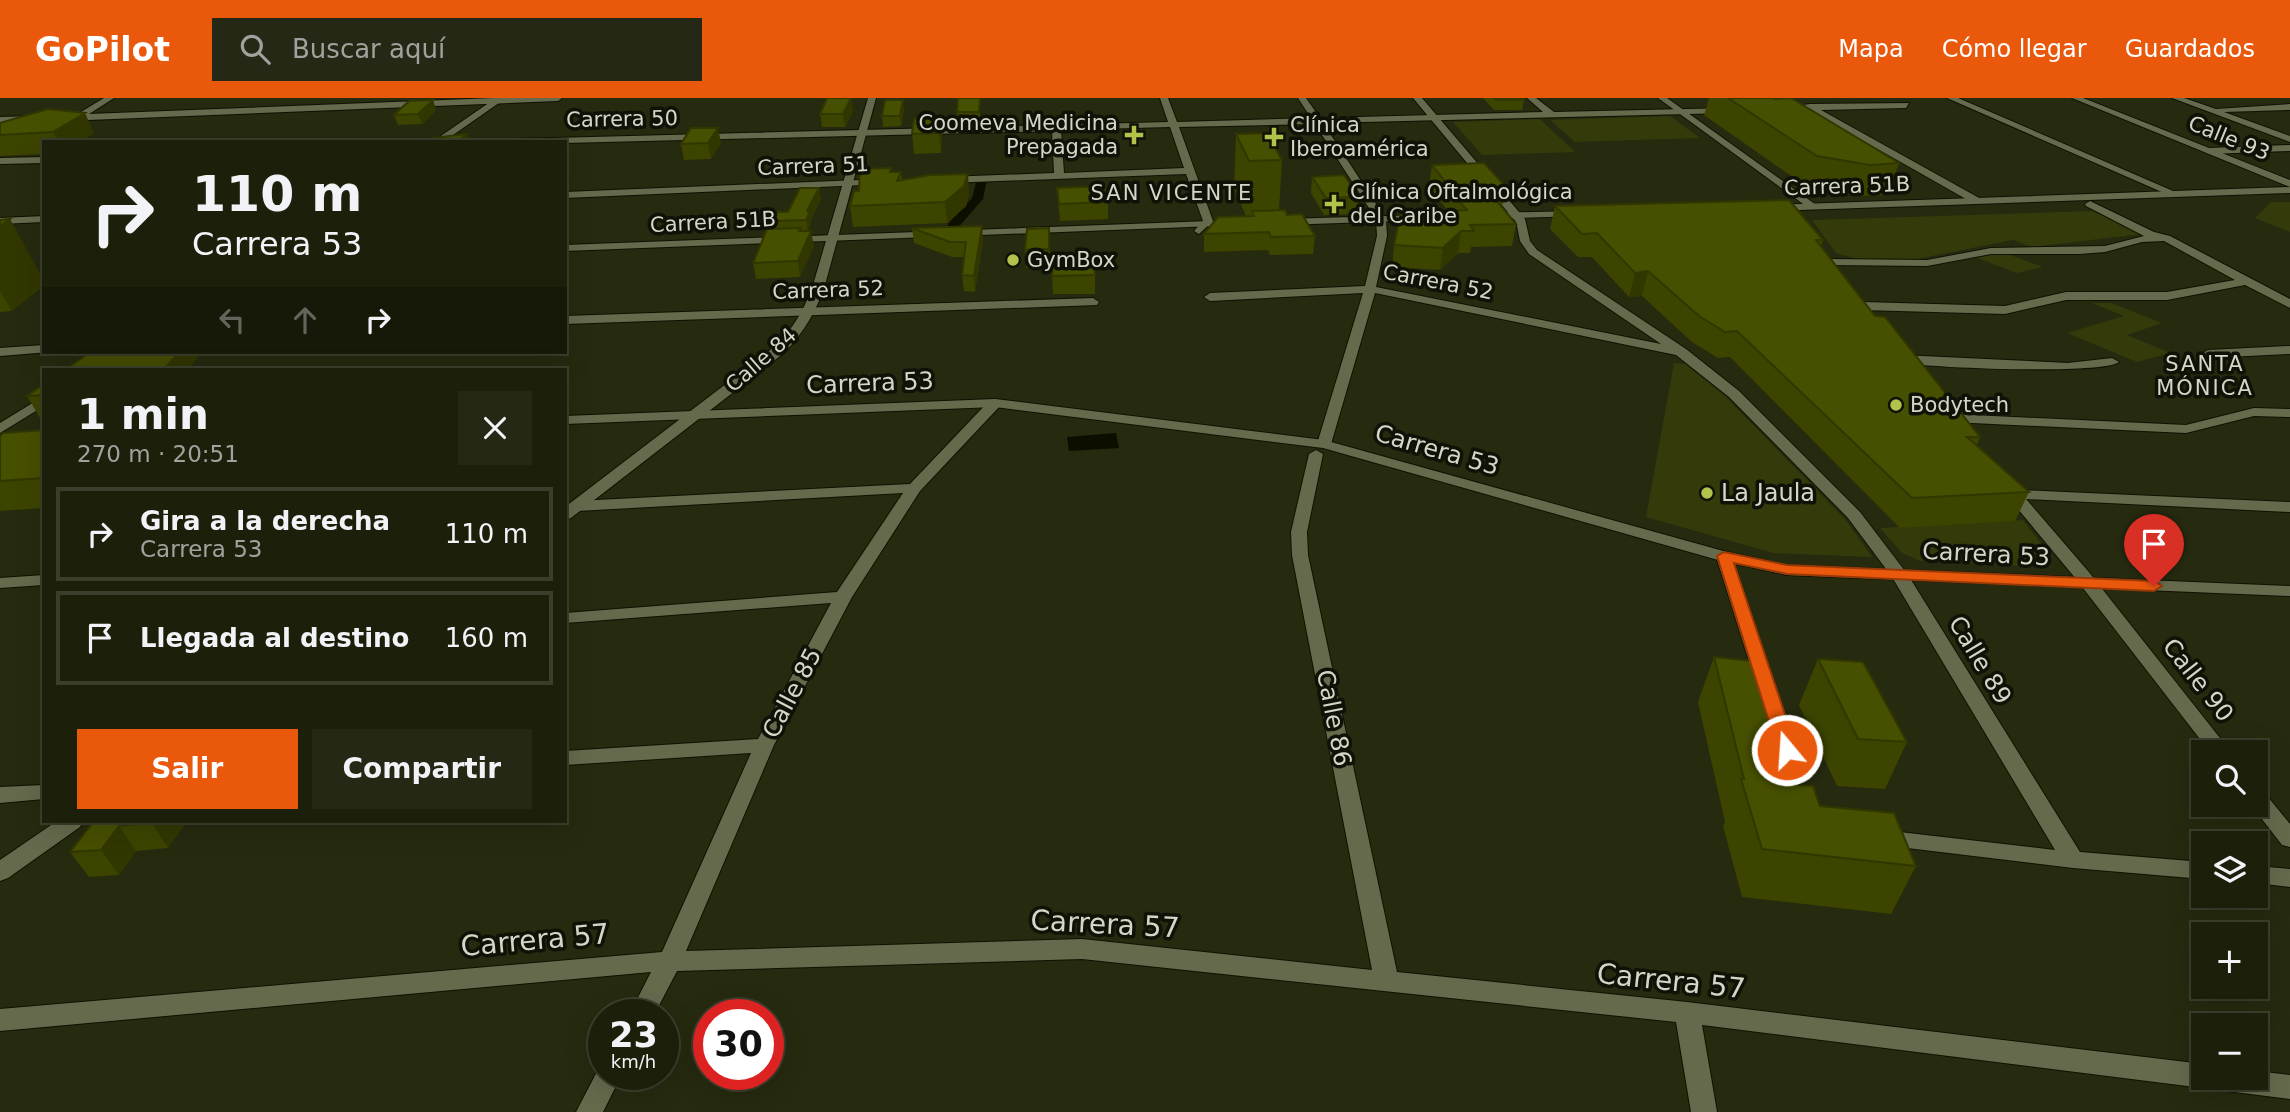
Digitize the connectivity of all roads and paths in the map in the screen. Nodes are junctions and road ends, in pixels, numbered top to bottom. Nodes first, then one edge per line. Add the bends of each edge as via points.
1 (110, 98) edge
2 (558, 98) edge
3 (872, 98) edge
4 (1164, 98) edge
5 (1302, 98) edge
6 (1416, 98) edge
7 (1531, 98) edge
8 (1662, 98) edge
9 (1793, 98) edge
10 (1951, 98) edge
11 (2076, 98) edge
12 (2176, 98) edge
13 (500, 100) edge
14 (1906, 105) dead end
15 (2290, 107) edge
16 (1810, 108) junction
17 (1745, 109) edge
18 (1771, 109) edge
19 (1680, 111) junction
20 (2211, 111) junction
21 (1551, 114) junction
22 (78, 117) junction
23 (1433, 118) junction
24 (0, 120) edge
25 (1317, 120) junction
26 (52, 125) edge
27 (1173, 125) junction
28 (1056, 128) junction
29 (863, 133) junction
30 (2290, 139) edge
31 (439, 140) edge
32 (567, 141) edge
33 (2290, 148) edge
34 (2209, 151) junction
35 (42, 160) edge
36 (0, 161) edge
37 (1189, 171) junction
38 (1059, 176) junction
39 (931, 180) edge
40 (894, 182) edge
41 (847, 184) junction
42 (2290, 184) edge
43 (2290, 190) edge
44 (2175, 194) junction
45 (567, 195) edge
46 (2290, 197) edge
47 (1978, 201) junction
48 (2090, 204) junction
49 (2109, 204) junction
50 (1814, 207) junction
51 (1590, 216) edge
52 (1794, 216) junction
53 (1380, 218) junction
54 (1518, 218) junction
55 (42, 219) edge
56 (1477, 219) edge
57 (0, 221) edge
58 (1437, 221) edge
59 (1250, 226) edge
60 (1268, 226) edge
61 (1202, 227) junction
62 (2166, 238) junction
63 (832, 239) junction
64 (567, 248) edge
65 (1819, 249) edge
66 (2246, 281) junction
67 (1370, 289) junction
68 (1210, 297) dead end
69 (1093, 302) dead end
70 (2290, 304) edge
71 (810, 311) junction
72 (567, 320) edge
73 (1872, 320) edge
74 (1647, 329) junction
75 (1613, 339) junction
76 (42, 349) edge
77 (2290, 350) edge
78 (0, 352) edge
79 (1681, 352) junction
80 (2208, 354) dead end
81 (2112, 362) dead end
82 (1913, 372) edge
83 (42, 401) edge
84 (995, 402) junction
85 (2290, 413) edge
86 (696, 414) junction
87 (567, 420) edge
88 (0, 429) edge
89 (1966, 434) edge
90 (1320, 449) junction
91 (1996, 473) edge
92 (914, 488) junction
93 (2013, 494) junction
94 (2290, 507) edge
95 (571, 510) edge
96 (1724, 556) junction
97 (1900, 575) junction
98 (42, 580) edge
99 (0, 583) edge
100 (2088, 584) junction
101 (2290, 591) edge
102 (843, 597) junction
103 (567, 618) edge
104 (1770, 697) edge
105 (2212, 740) edge
106 (764, 745) junction
107 (567, 758) edge
108 (42, 792) edge
109 (0, 795) edge
110 (2268, 811) edge
111 (69, 823) edge
112 (1855, 835) edge
113 (2290, 839) edge
114 (2073, 860) junction
115 (2191, 870) edge
116 (0, 872) edge
117 (2268, 876) edge
118 (2290, 878) edge
119 (670, 961) junction
120 (1387, 982) junction
121 (650, 999) edge
122 (1687, 1013) junction
123 (0, 1020) edge
124 (2191, 1075) edge
125 (2268, 1084) edge
126 (2290, 1087) edge
127 (601, 1090) edge
128 (589, 1112) edge
129 (1704, 1112) edge

1 - 22 street
2 - 13 street
3 - 29 street, Calle 84
4 - 27 street
5 - 25 street
6 - 23 street, Calle 89
7 - 21 street
8 - 19 street
9 - 16 street
10 - 44 street
11 - 34 street, Calle 93
12 - 20 street
13 - 22 street
13 - 31 street
14 - 16 street
15 - 20 street
16 - 18 street
16 - 47 street
17 - 19 street, Carrera 50
19 - 21 street, Carrera 50
19 - 50 street
20 - 30 street
21 - 23 street, Carrera 50
22 - 24 street
22 - 26 street
23 - 25 street, Carrera 50
23 - 54 street, Calle 89
25 - 27 street, Carrera 50
25 - 53 street
27 - 28 street, Carrera 50
27 - 37 street
28 - 29 street, Carrera 50
28 - 38 street
29 - 32 street, Carrera 50
29 - 41 street, Calle 84
33 - 34 street
34 - 42 street, Calle 93
35 - 36 street
37 - 38 street
37 - 61 street via 1208,221
38 - 39 street
40 - 41 street, Carrera 51
41 - 45 street, Carrera 51
41 - 63 street, Calle 84
43 - 44 street, Carrera 51B
44 - 47 street, Carrera 51B
46 - 49 street, Carrera 51B
47 - 50 street, Carrera 51B
48 - 49 street, Carrera 51B
48 - 52 street, Carrera 51B
48 - 62 street
49 - 62 street
50 - 52 street
50 - 52 street, Carrera 51B via 1767,210
51 - 54 street
53 - 58 street
53 - 60 street
53 - 67 street, Calle 86 via 1382,236
54 - 56 street
54 - 74 street, Calle 89 via 1533,252
55 - 57 street
59 - 61 street, Carrera 51B
61 - 63 street, Carrera 51B
62 - 65 street via 2105,249 1991,251 1927,263 1832,267
62 - 66 street
63 - 64 street, Carrera 51B
63 - 71 street, Calle 84
66 - 70 street
66 - 73 street via 2167,296 2058,297 1986,312 1858,301
67 - 68 street, Carrera 52
67 - 75 street, Carrera 52
67 - 90 street, Calle 86
69 - 71 street, Carrera 52
71 - 72 street, Carrera 52
71 - 86 street, Calle 84 via 779,350
74 - 75 street, Carrera 52 via 1631,338
74 - 79 street, Calle 89
75 - 79 street, Carrera 52
76 - 78 street
77 - 80 street
79 - 97 street, Calle 89 via 1734,394 1854,515
81 - 82 street via 2068,367 1898,354
83 - 88 street
84 - 86 street, Carrera 53
84 - 90 street, Carrera 53
84 - 92 street, Calle 85
85 - 89 street via 2254,412 2186,429 1947,412
86 - 87 street, Carrera 53
86 - 95 street, Calle 84
90 - 96 street, Carrera 53
90 - 120 street, Calle 86 via 1299,532 1300,555
91 - 93 street, Calle 90
92 - 95 street
92 - 102 street, Calle 85
93 - 94 street
93 - 100 street, Calle 90
96 - 97 street, Carrera 53 via 1787,570
96 - 104 street
97 - 100 street, Carrera 53
97 - 114 street, Calle 89
98 - 99 street
100 - 101 street, Carrera 53
100 - 105 street, Calle 90
102 - 103 street
102 - 106 street, Calle 85
106 - 107 street
106 - 119 street, Calle 85
108 - 109 street
110 - 113 street
111 - 116 street
112 - 114 street
114 - 115 street
117 - 118 street
119 - 120 street, Carrera 57 via 1083,949
119 - 121 street, Calle 85
119 - 123 street, Carrera 57
120 - 122 street, Carrera 57
122 - 124 street, Carrera 57
122 - 129 street
125 - 126 street
127 - 128 street

